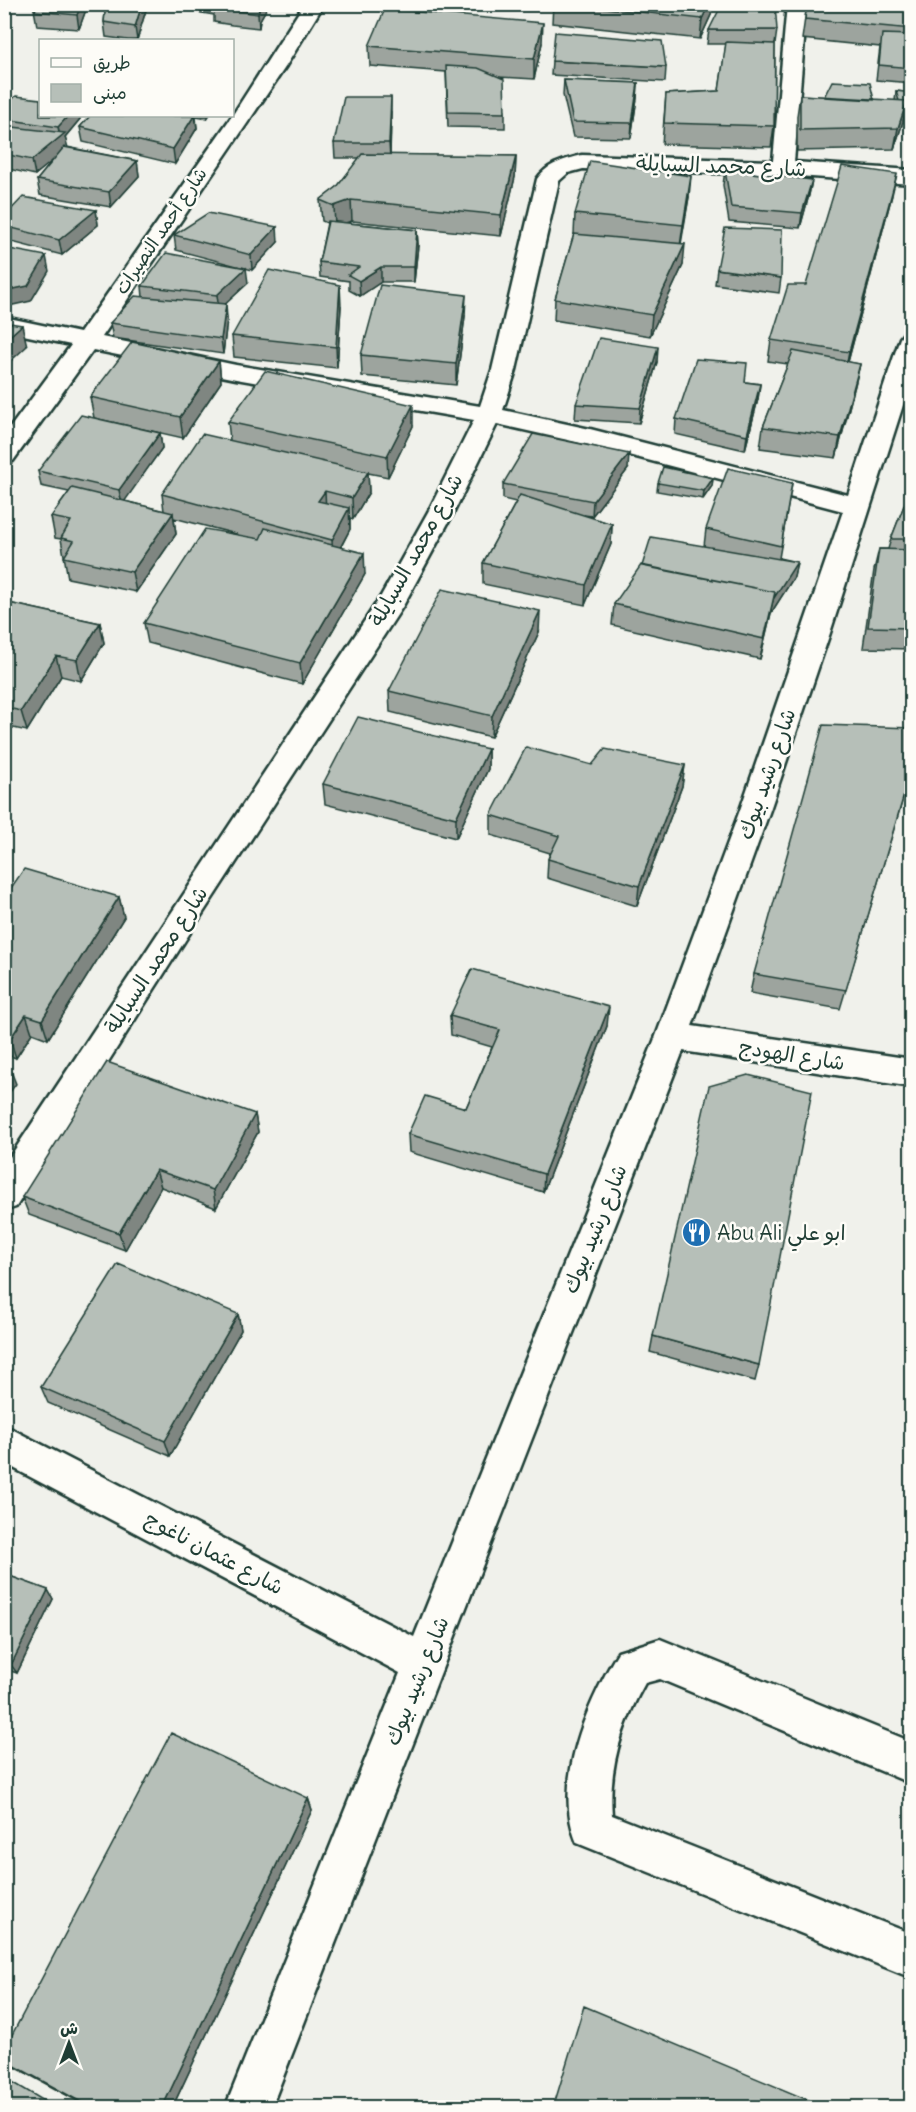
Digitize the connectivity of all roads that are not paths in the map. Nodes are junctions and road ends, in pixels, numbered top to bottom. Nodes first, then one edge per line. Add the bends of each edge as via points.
1 (314, 4) edge
2 (797, 4) edge
3 (783, 168) junction
4 (912, 177) edge
5 (4, 324) edge
6 (912, 338) edge
7 (86, 342) junction
8 (489, 415) junction
9 (4, 455) edge
10 (857, 506) junction
11 (672, 1036) junction
12 (912, 1073) edge
13 (4, 1196) edge
14 (4, 1443) edge
15 (423, 1663) junction
16 (912, 1763) edge
17 (912, 1956) edge
18 (248, 2108) edge

1 - 7 street, شارع أحمد النصيرات via 276,66
2 - 3 street
3 - 4 street, شارع محمد السبايلة
3 - 8 street, شارع محمد السبايلة via 616,162 582,162 560,168 548,179 543,194 520,306
5 - 7 street
6 - 10 street, شارع رشيد بيوك
7 - 8 street
7 - 9 street, شارع أحمد النصيرات
8 - 10 street
8 - 13 street, شارع محمد السبايلة via 393,599
10 - 11 street, شارع رشيد بيوك via 759,799
11 - 12 street, شارع الهودج
11 - 15 street, شارع رشيد بيوك
14 - 15 street, شارع عثمان ناغوج
15 - 18 street, شارع رشيد بيوك
16 - 17 street via 660,1659 632,1666 621,1684 592,1768 590,1805 592,1828

